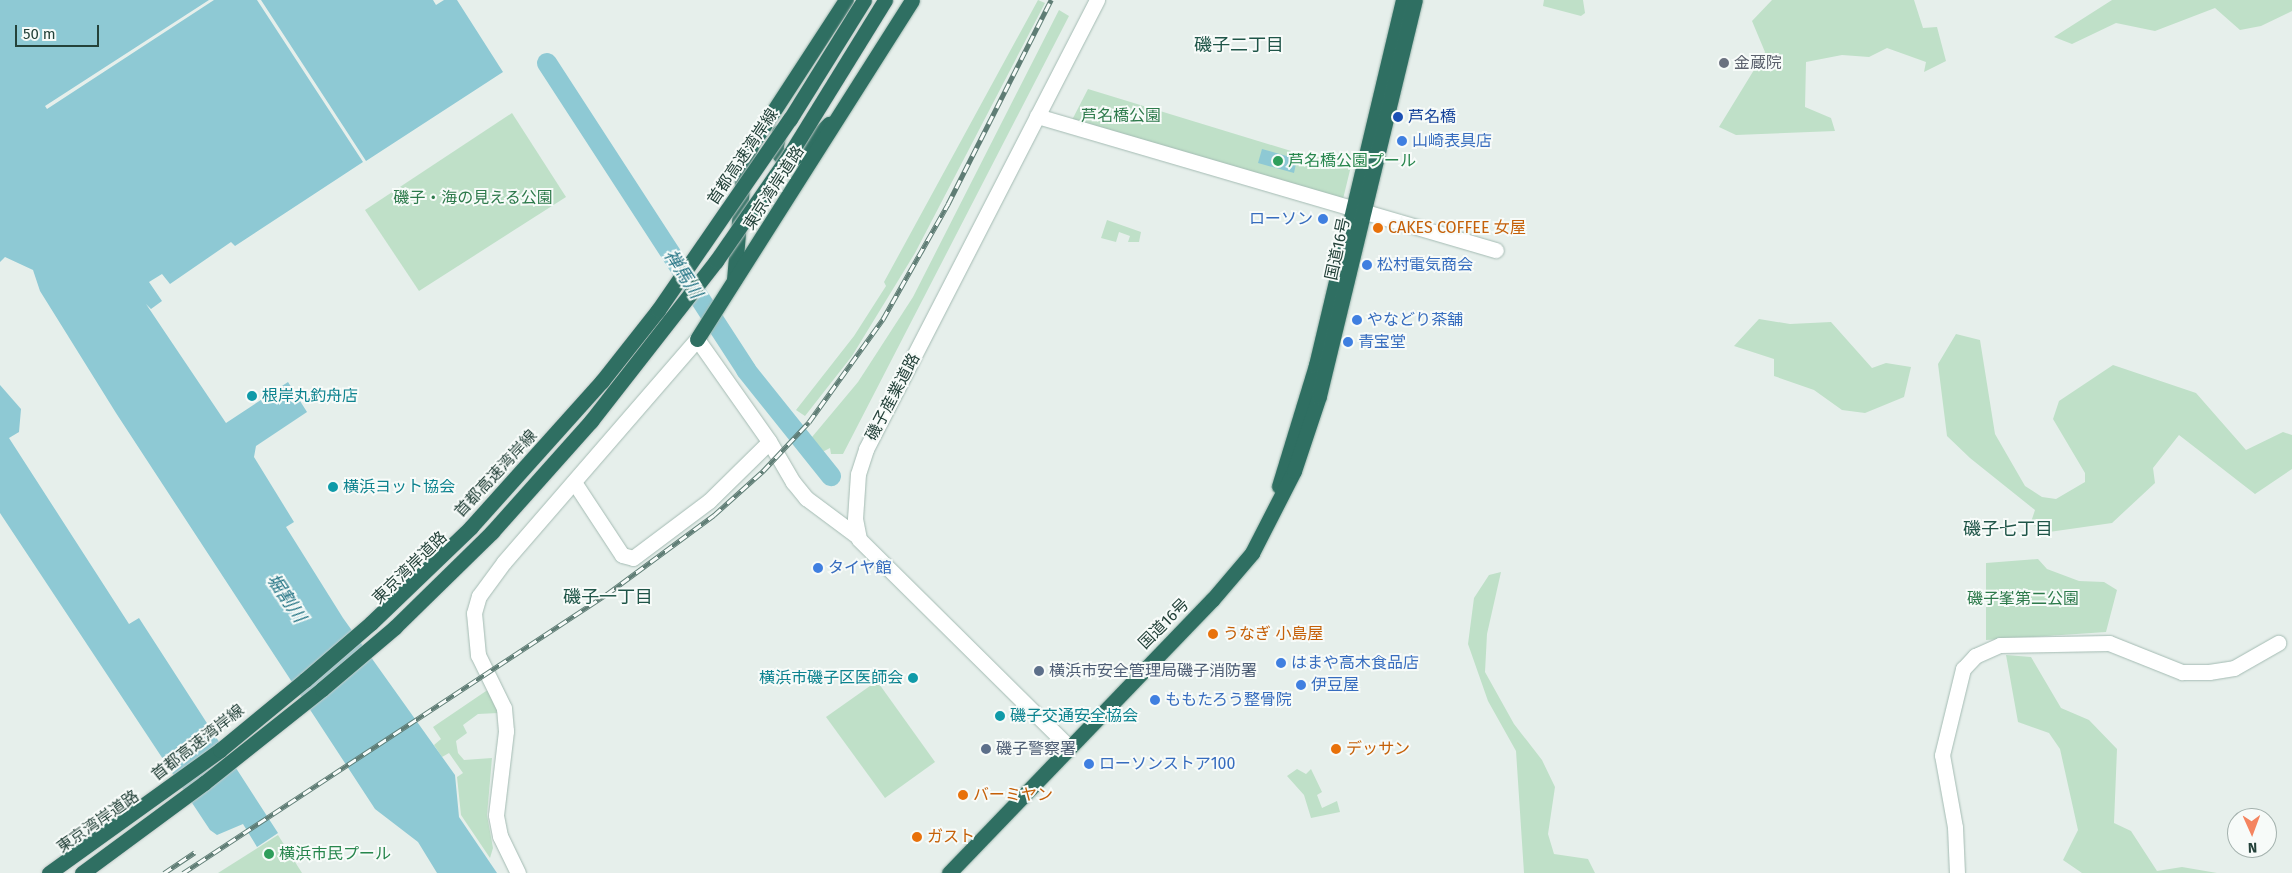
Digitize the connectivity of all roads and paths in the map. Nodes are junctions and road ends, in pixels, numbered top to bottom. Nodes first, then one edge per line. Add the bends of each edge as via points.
1 (846, 0) edge
2 (864, 0) edge
3 (868, 0) edge
4 (885, 0) edge
5 (889, 0) edge
6 (912, 0) edge
7 (1097, 0) edge
8 (1403, 0) edge
9 (1415, 0) edge
10 (791, 87) junction
11 (844, 112) junction
12 (1037, 116) junction
13 (1358, 210) junction
14 (1496, 250) dead end
15 (733, 284) junction
16 (697, 339) junction
17 (749, 415) junction
18 (765, 446) junction
19 (785, 470) junction
20 (574, 482) junction
21 (857, 536) junction
22 (2278, 643) dead end
23 (1069, 747) junction
24 (950, 871) edge
25 (49, 873) edge
26 (56, 873) edge
27 (82, 873) edge
28 (88, 873) edge
29 (518, 873) edge
30 (1957, 873) edge

1 - 10 highway, 東京湾岸道路
2 - 25 highway, 首都高速湾岸線, bridge via 790,119 658,310 596,388 477,520 371,623 298,686 220,750
3 - 26 highway, 東京湾岸道路, bridge via 792,123 683,284 608,381 543,457 471,533 316,677 184,782
4 - 27 highway, 東京湾岸道路, bridge via 790,154 716,261 591,422 492,532 396,627 322,689 204,783
5 - 28 highway, bridge via 812,127 738,236 665,337 552,474 490,540 395,631 220,775
6 - 11 highway, 東京湾岸道路
7 - 12 street, 磯子産業道路
8 - 13 highway, 国道16号
9 - 13 highway, 国道16号
10 - 11 highway, 東京湾岸道路 via 775,149 783,159 797,158
10 - 15 highway, 東京湾岸道路 via 752,144 744,164
11 - 15 highway, 東京湾岸道路
12 - 13 street
12 - 21 street, 磯子産業道路 via 866,449 858,474
13 - 14 street
13 - 23 highway, 国道16号 via 1316,365 1280,476 1277,500 1245,564
15 - 16 highway, 東京湾岸道路
16 - 17 street
16 - 20 street
17 - 18 street
17 - 19 street
18 - 19 street
18 - 20 street via 709,501 633,558 622,555
19 - 21 street via 806,498
20 - 29 street via 492,577 479,596 474,613 478,655 504,708 504,751 496,815 500,836
21 - 23 street
22 - 30 street via 2234,668 2209,672 2182,672 2110,643 2000,644 1975,656 1963,669 1942,755 1955,827
23 - 24 highway, 国道16号

